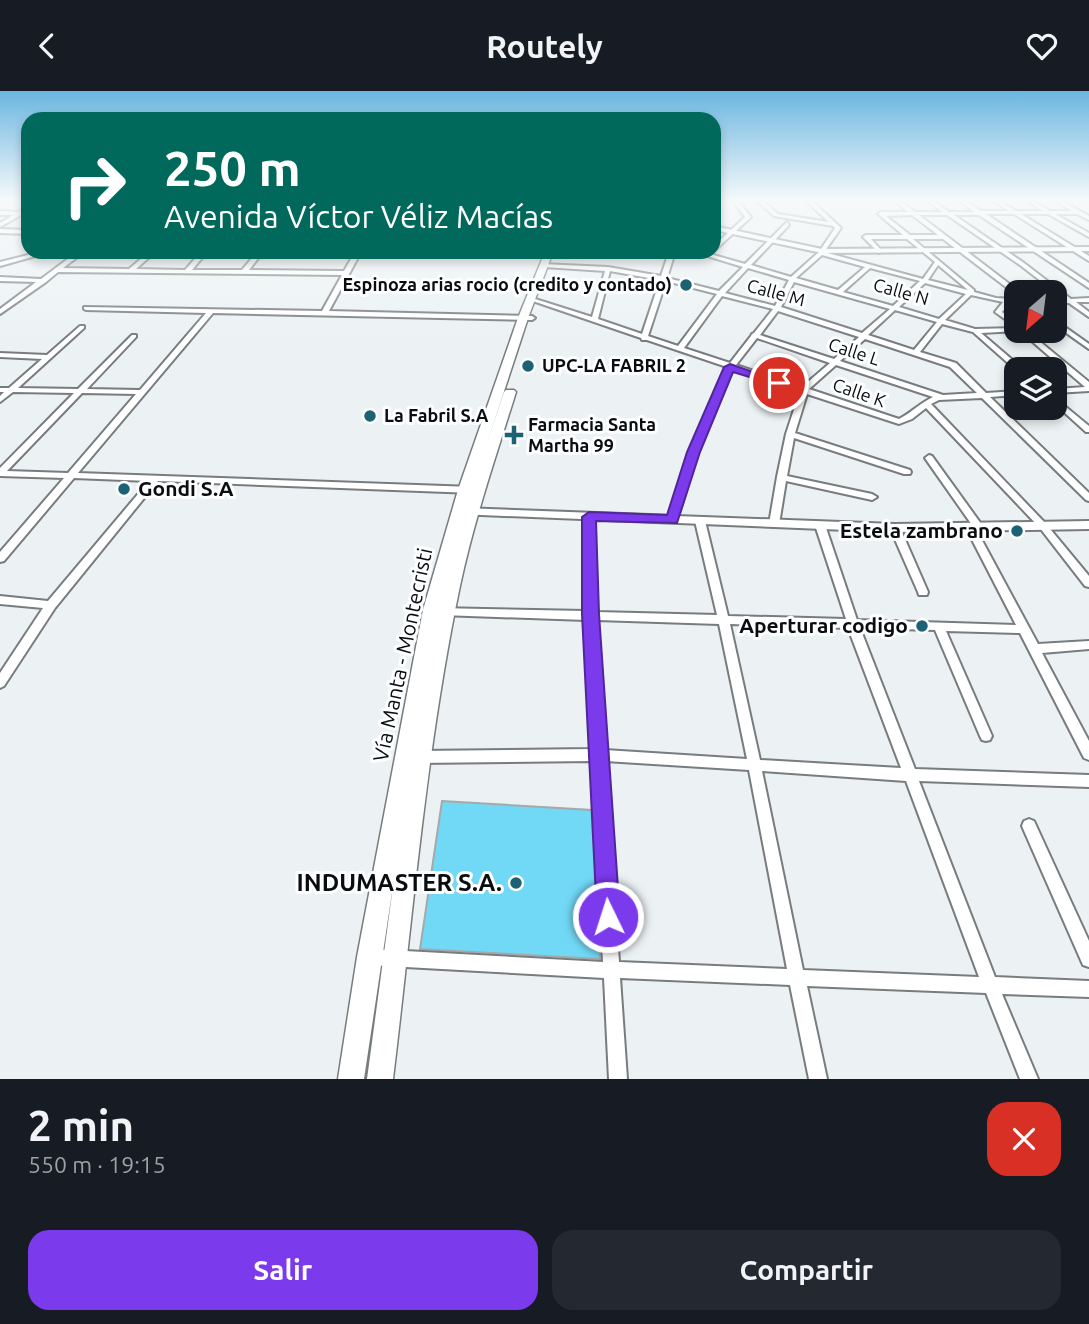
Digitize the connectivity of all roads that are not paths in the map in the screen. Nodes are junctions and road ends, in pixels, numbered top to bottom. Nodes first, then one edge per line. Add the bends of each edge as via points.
1 (765, 247) edge
2 (799, 247) edge
3 (824, 247) edge
4 (875, 247) edge
5 (919, 247) edge
6 (957, 247) edge
7 (995, 247) edge
8 (1031, 247) edge
9 (1070, 247) edge
10 (1089, 249) edge
11 (999, 250) junction
12 (1035, 250) junction
13 (1075, 250) junction
14 (879, 251) junction
15 (924, 251) junction
16 (962, 251) junction
17 (821, 252) junction
18 (721, 257) edge
19 (22, 259) edge
20 (71, 259) edge
21 (144, 259) edge
22 (198, 259) edge
23 (255, 259) edge
24 (354, 259) edge
25 (551, 259) edge
26 (670, 259) edge
27 (1089, 259) edge
28 (0, 262) edge
29 (937, 263) junction
30 (746, 266) junction
31 (869, 266) junction
32 (608, 269) junction
33 (58, 270) junction
34 (131, 270) junction
35 (187, 271) junction
36 (244, 272) junction
37 (347, 273) junction
38 (793, 278) junction
39 (0, 279) edge
40 (665, 279) junction
41 (925, 280) junction
42 (1042, 280) edge
43 (44, 281) junction
44 (1004, 283) edge
45 (1089, 286) edge
46 (840, 291) junction
47 (973, 293) junction
48 (720, 294) junction
49 (1004, 300) edge
50 (1068, 300) joint
51 (1089, 300) edge
52 (894, 307) junction
53 (86, 308) dead end
54 (777, 308) junction
55 (531, 309) junction
56 (211, 311) junction
57 (0, 312) edge
58 (324, 314) junction
59 (1089, 315) edge
60 (942, 320) junction
61 (594, 321) junction
62 (82, 327) dead end
63 (1004, 329) edge
64 (975, 331) junction
65 (1068, 331) edge
66 (754, 335) junction
67 (864, 335) junction
68 (134, 336) dead end
69 (644, 339) junction
70 (1079, 339) junction
71 (1089, 339) edge
72 (1037, 343) edge
73 (1089, 347) edge
74 (679, 350) junction
75 (916, 353) junction
76 (0, 355) edge
77 (48, 357) junction
78 (1005, 357) edge
79 (834, 362) junction
80 (730, 367) junction
81 (1089, 388) edge
82 (0, 390) edge
83 (804, 390) junction
84 (1067, 390) edge
85 (11, 391) junction
86 (77, 391) junction
87 (143, 392) junction
88 (1004, 393) edge
89 (983, 394) junction
90 (943, 398) junction
91 (0, 400) edge
92 (926, 403) junction
93 (1067, 410) edge
94 (1089, 429) edge
95 (790, 434) junction
96 (929, 458) dead end
97 (907, 471) dead end
98 (0, 473) edge
99 (75, 474) junction
100 (782, 477) junction
101 (156, 478) junction
102 (471, 490) junction
103 (872, 497) dead end
104 (1089, 498) edge
105 (465, 512) junction
106 (589, 517) junction
107 (672, 520) junction
108 (700, 521) junction
109 (774, 524) junction
110 (820, 525) junction
111 (1089, 525) edge
112 (1042, 526) junction
113 (975, 528) junction
114 (895, 529) junction
115 (0, 559) edge
116 (1089, 583) edge
117 (923, 592) dead end
118 (0, 600) edge
119 (51, 605) junction
120 (439, 611) junction
121 (590, 614) junction
122 (725, 618) junction
123 (853, 625) junction
124 (939, 627) junction
125 (1024, 629) junction
126 (1089, 645) edge
127 (1035, 649) junction
128 (0, 683) edge
129 (986, 736) dead end
130 (1089, 754) edge
131 (597, 755) junction
132 (404, 757) junction
133 (423, 757) junction
134 (756, 764) junction
135 (911, 775) junction
136 (1089, 781) edge
137 (1029, 827) dead end
138 (369, 957) junction
139 (396, 958) junction
140 (1089, 959) edge
141 (612, 971) junction
142 (796, 977) junction
143 (990, 984) junction
144 (1089, 989) edge
145 (351, 1079) edge
146 (380, 1079) edge
147 (618, 1079) edge
148 (818, 1079) edge
149 (1029, 1079) edge

1 - 30 street
2 - 17 street
3 - 17 street
4 - 14 street
5 - 15 street
6 - 16 street
7 - 11 street
8 - 12 street
9 - 13 street
10 - 13 street
11 - 12 street
11 - 16 street
11 - 42 street
12 - 13 street
12 - 45 street
13 - 27 street
14 - 15 street
14 - 17 street
15 - 16 street
15 - 29 street
16 - 44 street
17 - 31 street
17 - 38 street
18 - 30 street, Calle N
19 - 28 street
20 - 33 street
21 - 34 street
22 - 35 street
23 - 36 street
24 - 37 street
25 - 32 street, Calle M
25 - 55 main road, Vía Manta - Montecristi
26 - 40 street
29 - 41 street
29 - 47 street
30 - 38 street, Calle N
30 - 48 street
31 - 41 street
31 - 46 street
32 - 40 street, Calle M
32 - 61 street
33 - 34 street
33 - 43 street
34 - 35 street
35 - 36 street
36 - 37 street
37 - 58 street
38 - 46 street, Calle N
38 - 54 street
39 - 43 street
40 - 48 street, Calle M
40 - 69 street
41 - 47 street
41 - 52 street
43 - 57 street
46 - 52 street, Calle N
47 - 49 street
47 - 60 street
48 - 54 street, Calle M
48 - 74 street
50 - 51 street
50 - 59 street
52 - 60 street, Calle N
52 - 67 street
53 - 56 street, Calle K
54 - 66 street
54 - 67 street, Calle M
55 - 58 street, Calle K
55 - 61 street, Calle K
55 - 102 main road, Vía Manta - Montecristi
56 - 58 street, Calle K
56 - 87 street
60 - 64 street, Calle N
60 - 75 street
61 - 69 street, Calle K
62 - 77 street
63 - 64 street, Calle N
64 - 78 street
65 - 70 street
66 - 79 street, Calle L
66 - 80 street
67 - 75 street, Calle M
67 - 79 street
68 - 86 street
69 - 74 street, Calle K
70 - 71 street
70 - 73 street
72 - 81 street
74 - 80 street, Calle K
75 - 89 street, Calle M via 953,365
76 - 77 street
77 - 85 street
79 - 83 street
79 - 90 street, Calle L
80 - 83 street, Calle K
80 - 107 street via 694,452
81 - 84 street
82 - 85 street
83 - 92 street, Calle K via 899,422
83 - 95 street
85 - 86 street
85 - 91 street
86 - 87 street
86 - 98 street
87 - 99 street
88 - 89 street, Calle K
89 - 90 street, Calle K
89 - 104 street
90 - 92 street, Calle K
92 - 112 street
93 - 94 street
95 - 97 street
95 - 100 street
96 - 113 street
98 - 99 street
99 - 101 street
99 - 115 street
100 - 103 street
100 - 109 street
101 - 102 street
101 - 119 street
102 - 105 main road, Vía Manta - Montecristi
105 - 106 street
105 - 120 main road, Vía Manta - Montecristi
106 - 107 street
106 - 121 street
107 - 108 street
108 - 109 street
108 - 122 street
109 - 110 street
110 - 114 street
110 - 123 street
111 - 112 street
112 - 113 street
112 - 116 street
113 - 114 street
113 - 125 street
114 - 117 street
118 - 119 street
119 - 128 street
120 - 121 street
120 - 132 main road, Vía Manta - Montecristi
120 - 133 main road, Vía Manta - Montecristi
121 - 122 street
121 - 131 street
122 - 123 street
122 - 134 street
123 - 124 street
123 - 135 street
124 - 125 street
124 - 129 street
125 - 127 street
126 - 127 street
127 - 130 street
131 - 133 street
131 - 134 street
131 - 141 street
132 - 133 street
132 - 138 main road, Vía Manta - Montecristi
133 - 139 main road, Vía Manta - Montecristi
134 - 135 street
134 - 142 street
135 - 136 street
135 - 143 street
137 - 140 street
138 - 139 street
138 - 145 main road, Vía Manta - Montecristi
139 - 141 street
139 - 146 main road, Vía Manta - Montecristi
141 - 142 street
141 - 147 street
142 - 143 street
142 - 148 street
143 - 144 street
143 - 149 street

